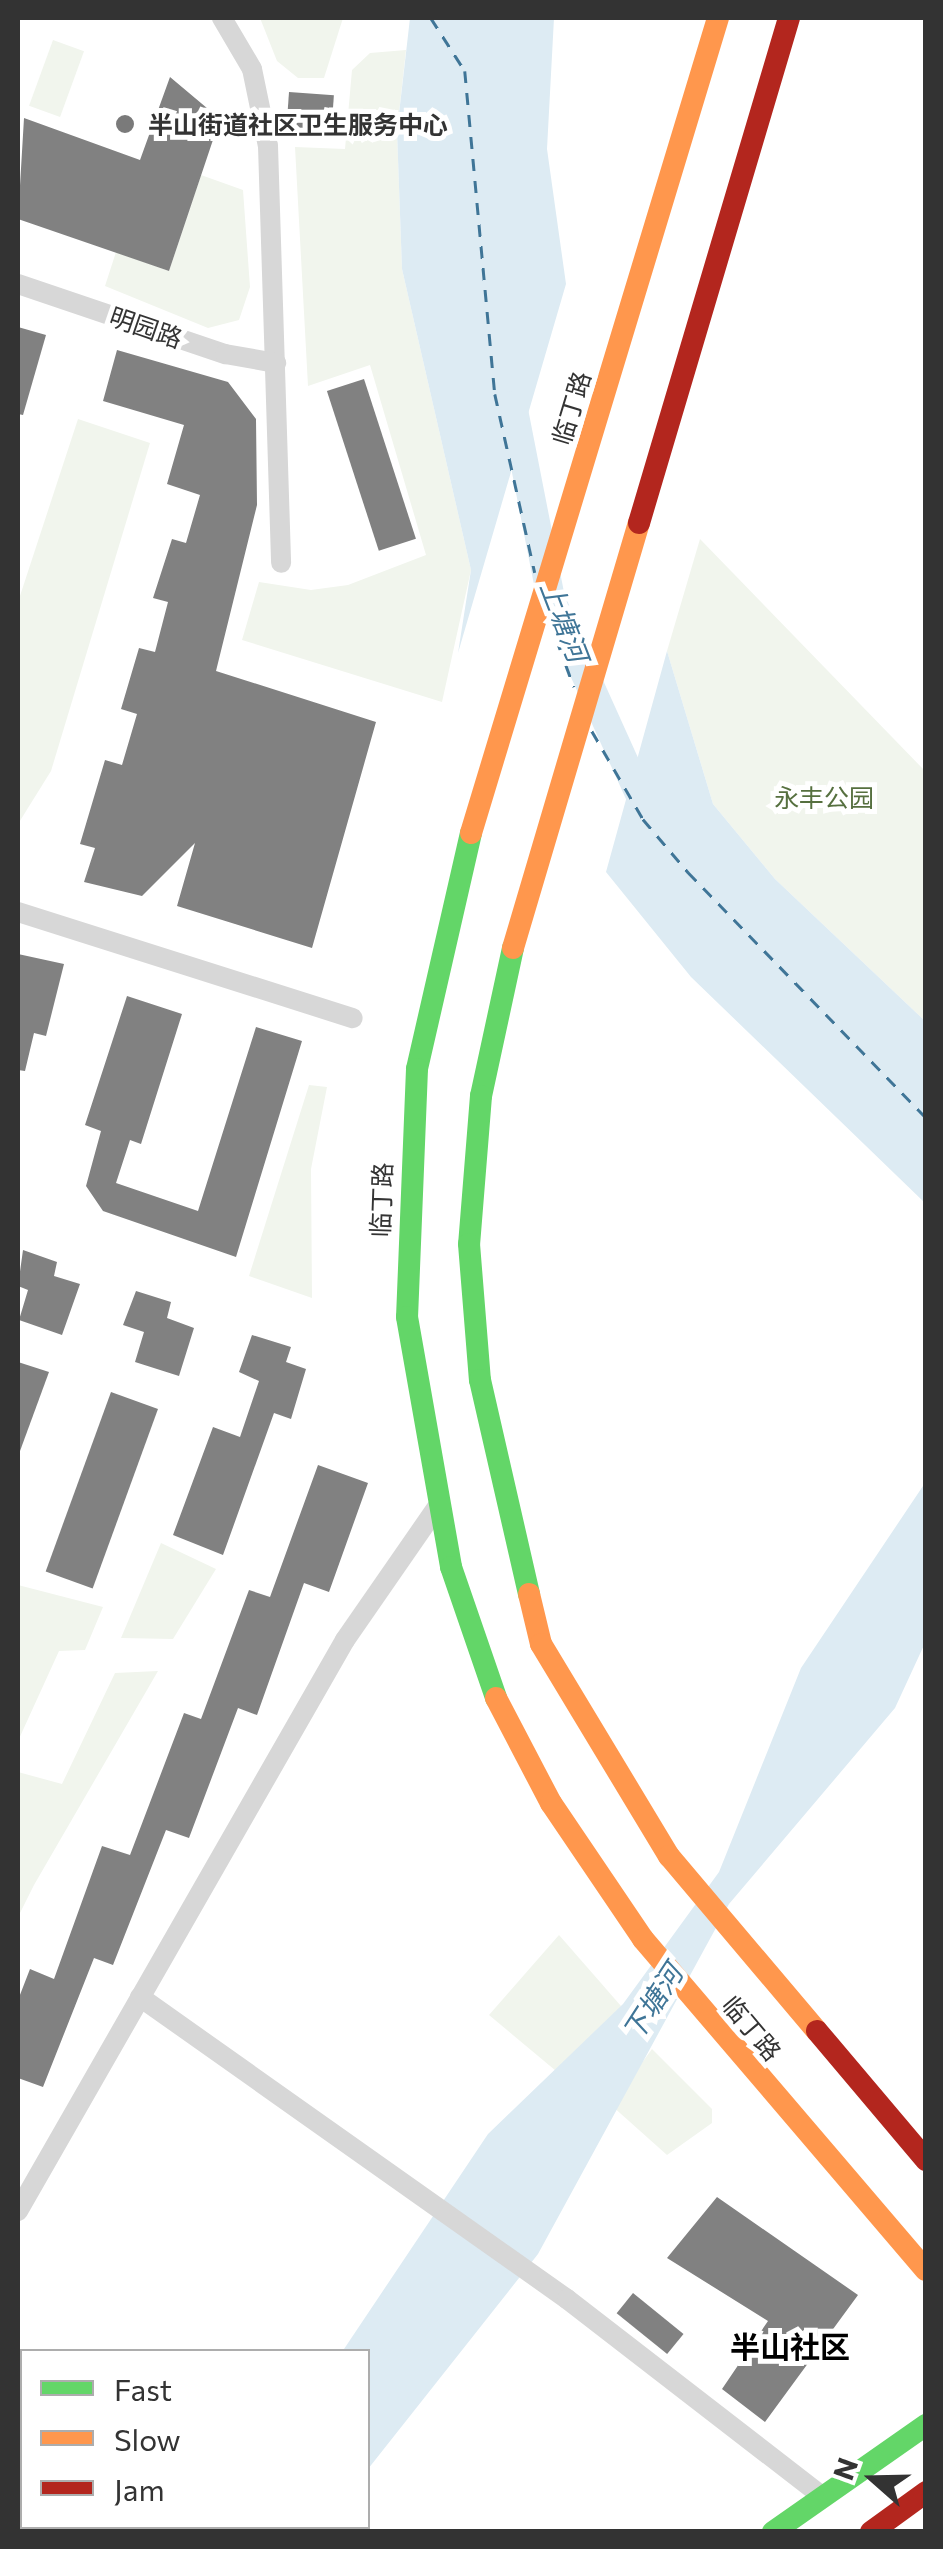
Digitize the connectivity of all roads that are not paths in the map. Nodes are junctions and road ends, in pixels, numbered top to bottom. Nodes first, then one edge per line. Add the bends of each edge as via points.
1 (222, 18) edge
2 (718, 18) edge
3 (788, 18) edge
4 (18, 284) edge
5 (276, 363) junction
6 (281, 563) dead end
7 (18, 912) edge
8 (353, 1018) dead end
9 (440, 1503) junction
10 (140, 1997) junction
11 (926, 2160) edge
12 (18, 2211) edge
13 (926, 2270) edge
14 (926, 2425) edge
15 (926, 2492) edge
16 (823, 2497) junction
17 (773, 2532) edge
18 (870, 2532) edge

1 - 5 street via 252,69 268,146
2 - 9 main road, 临丁路 via 450,904 417,1069 407,1317
3 - 11 main road, 临丁路 via 503,980 481,1096 469,1244 480,1380 541,1644 669,1856
4 - 5 street, 明园路 via 226,354
5 - 6 street
7 - 8 street
9 - 10 street via 345,1640
9 - 13 main road, 临丁路 via 486,1680 551,1802 694,2003
10 - 12 street
10 - 16 street via 567,2299
14 - 16 main road
15 - 18 main road
16 - 17 main road

